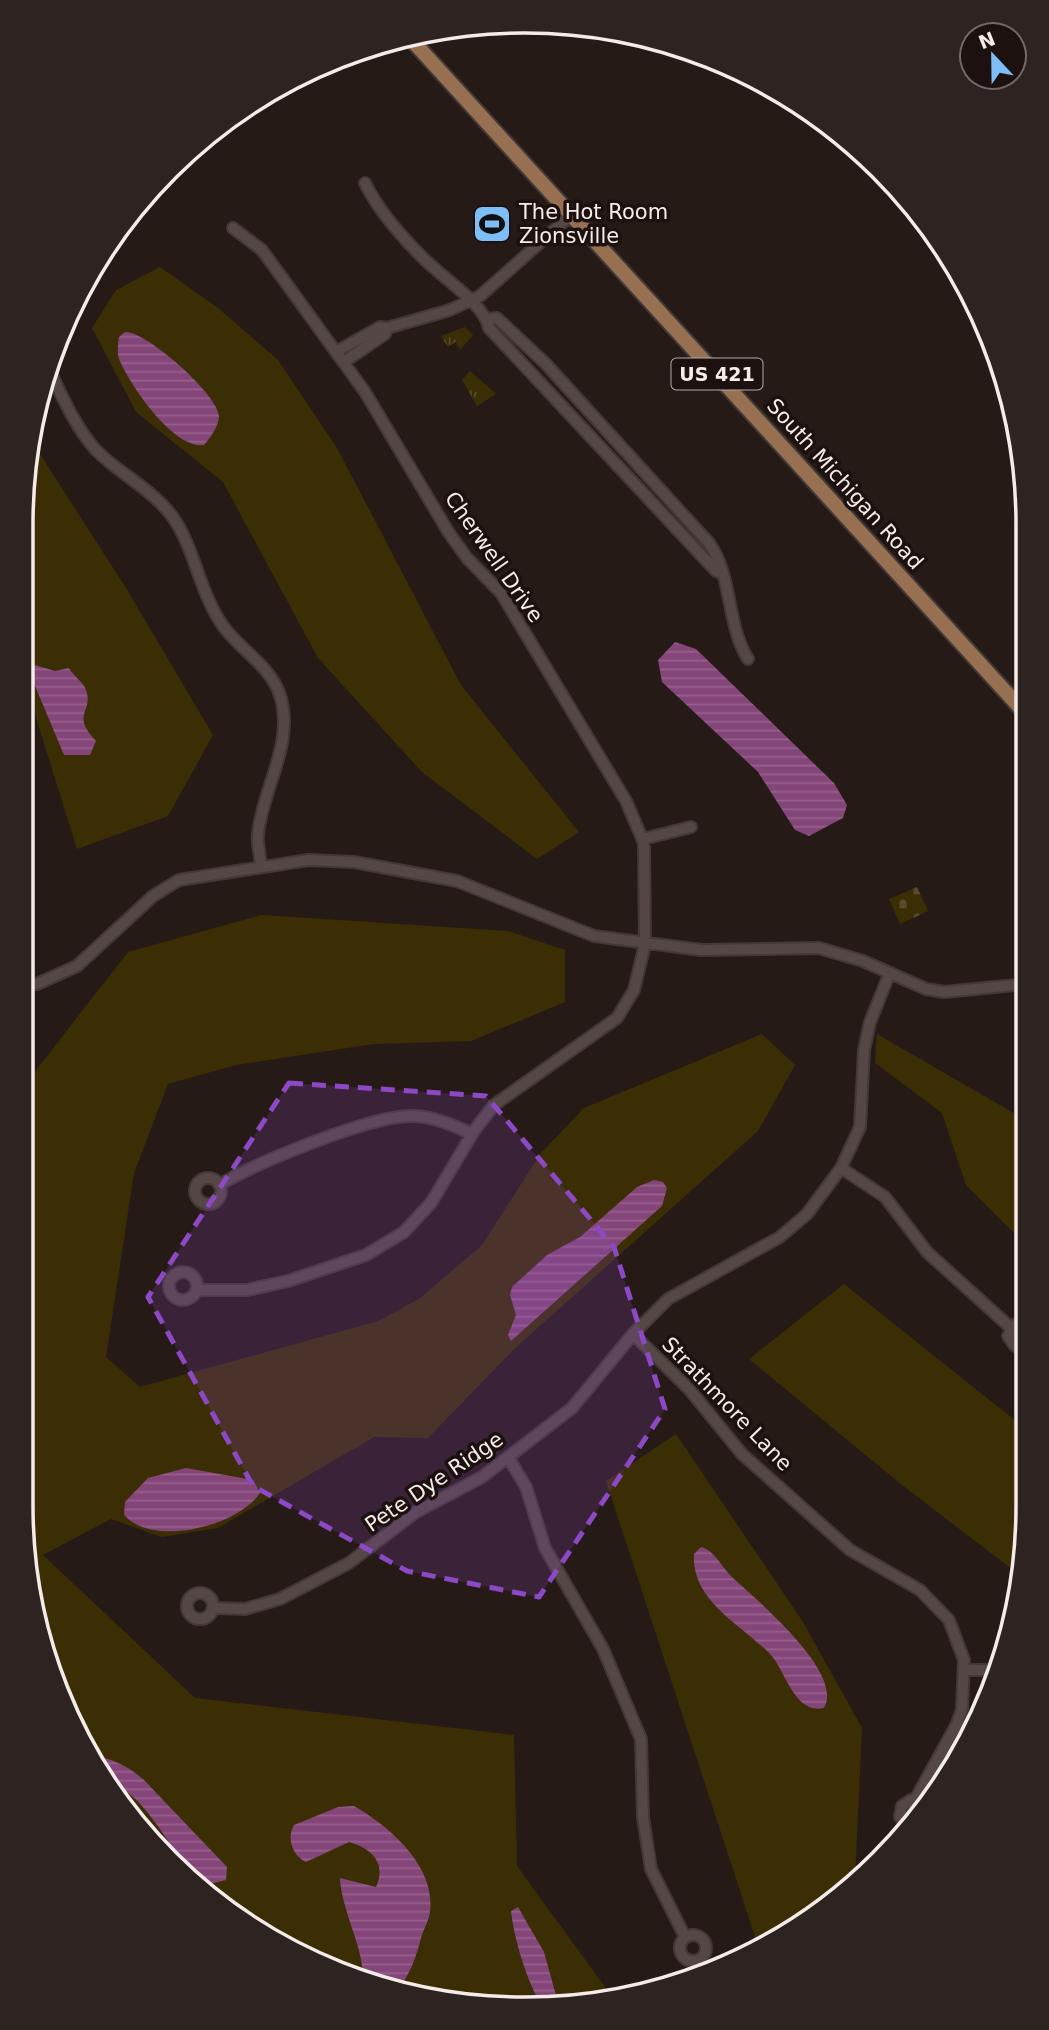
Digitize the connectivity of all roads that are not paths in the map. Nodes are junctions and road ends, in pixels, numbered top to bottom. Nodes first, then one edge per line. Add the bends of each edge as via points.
1 (417, 46) edge
2 (365, 183) dead end
3 (571, 215) junction
4 (233, 228) dead end
5 (471, 302) junction
6 (488, 319) junction
7 (387, 328) junction
8 (337, 352) junction
9 (344, 362) junction
10 (55, 380) edge
11 (588, 410) junction
12 (577, 420) junction
13 (675, 505) junction
14 (664, 515) junction
15 (722, 573) junction
16 (748, 659) dead end
17 (1016, 703) edge
18 (691, 827) dead end
19 (643, 839) junction
20 (261, 865) junction
21 (645, 944) junction
22 (889, 975) junction
23 (33, 984) edge
24 (1016, 985) edge
25 (472, 1134) junction
26 (841, 1168) junction
27 (219, 1185) dead end
28 (197, 1290) dead end
29 (1016, 1324) edge
30 (1011, 1328) junction
31 (633, 1334) junction
32 (1016, 1346) edge
33 (508, 1457) junction
34 (214, 1608) dead end
35 (965, 1670) junction
36 (987, 1670) edge
37 (926, 1789) edge
38 (916, 1802) edge
39 (902, 1819) edge
40 (685, 1937) junction
41 (700, 1959) junction
42 (703, 1963) edge

1 - 3 main road, South Michigan Road / US 421
2 - 5 street via 421,257
3 - 5 street
3 - 17 main road, South Michigan Road / US 421
4 - 8 street, Cherwell Drive via 262,250
5 - 6 street
5 - 7 street
6 - 11 street via 497,318
6 - 12 street via 489,328
7 - 8 street via 366,332
7 - 9 street
8 - 9 street, Cherwell Drive
9 - 19 street, Cherwell Drive via 449,533 500,593 626,802
10 - 20 street via 96,450 169,512 211,609 227,632 266,670 279,693 283,739 261,817
11 - 12 street
11 - 13 street
12 - 14 street
13 - 14 street
13 - 15 street via 716,553
14 - 15 street
15 - 16 street via 741,648
18 - 19 street
19 - 21 street, Cherwell Drive
20 - 21 street via 354,862 457,881 594,936
20 - 23 street via 179,880 153,896 78,966
21 - 22 street via 713,950 805,946 863,961
21 - 25 street, Cherwell Drive via 634,990 617,1018 494,1105
22 - 24 street via 944,992
22 - 26 street, Pete Dye Ridge via 864,1051 860,1127
25 - 27 street via 431,1118 398,1117 269,1161
25 - 28 street, Cherwell Drive via 430,1203 404,1232 383,1246 288,1281 247,1290
26 - 30 street via 885,1197 927,1252
26 - 31 street, Pete Dye Ridge via 807,1214 780,1237 668,1299
29 - 30 street
30 - 32 street via 1008,1336
31 - 33 street, Pete Dye Ridge via 572,1408
31 - 35 street, Strathmore Lane via 698,1398 741,1454 850,1549 931,1599 957,1636
33 - 34 street, Pete Dye Ridge via 482,1477 416,1512 338,1569 280,1599 245,1609
33 - 40 street via 526,1487 545,1548 603,1649 641,1739 643,1817 651,1869
35 - 36 street
35 - 37 street, Strathmore Lane via 957,1724
38 - 39 street, Strathmore Lane via 904,1803
40 - 41 street via 681,1954 692,1961
40 - 41 street via 703,1939 706,1947
41 - 42 street

